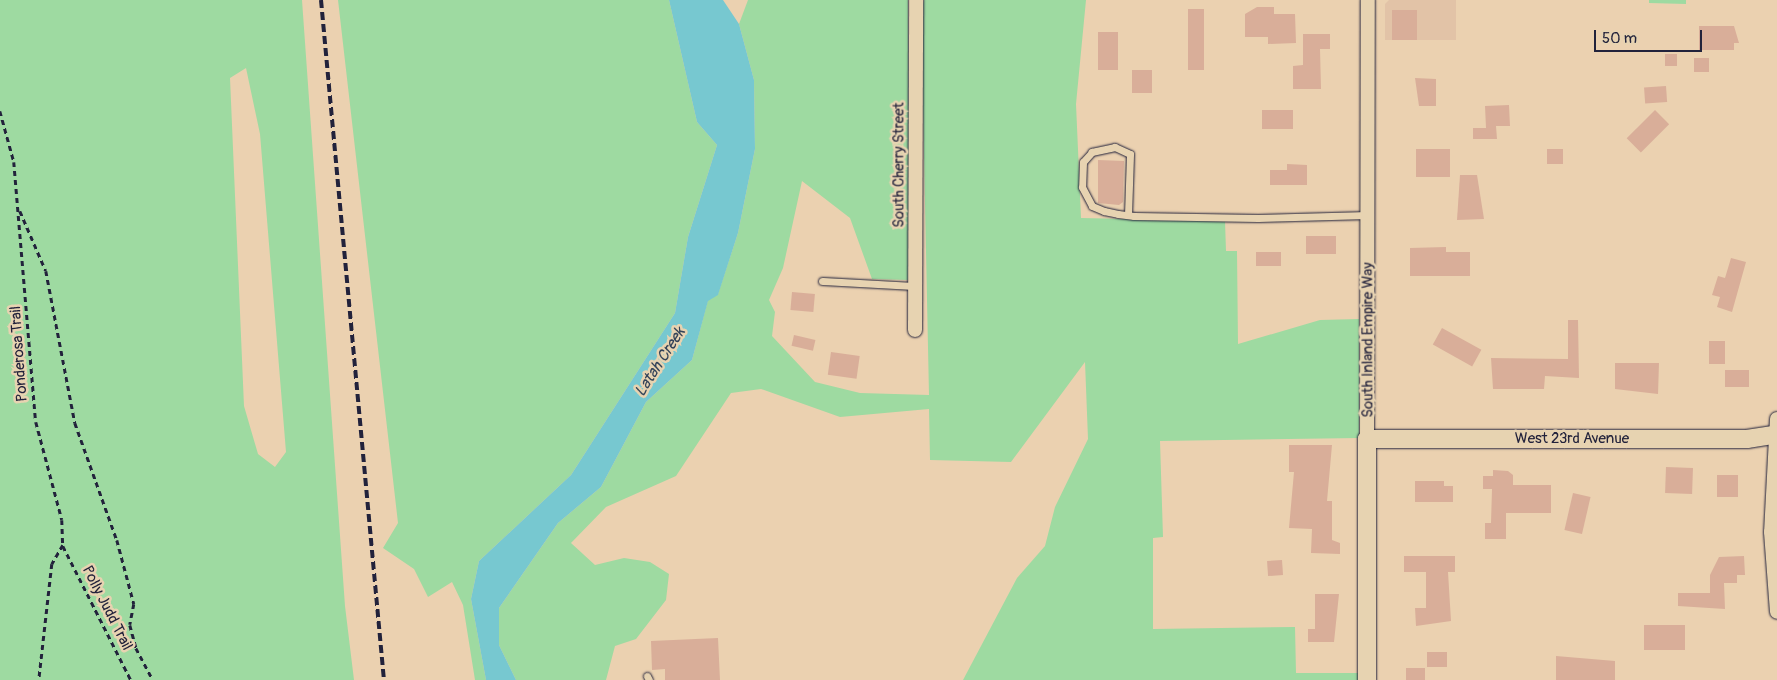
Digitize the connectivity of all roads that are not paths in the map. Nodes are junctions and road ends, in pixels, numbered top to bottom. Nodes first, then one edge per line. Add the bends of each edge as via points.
1 (916, 0) edge
2 (1368, 0) edge
3 (1128, 215) junction
4 (1368, 215) junction
5 (822, 281) dead end
6 (915, 286) junction
7 (915, 330) dead end
8 (1777, 419) edge
9 (1777, 434) edge
10 (1368, 439) junction
11 (1777, 612) edge
12 (1368, 680) edge

1 - 6 street, South Cherry Street
2 - 4 street, South Inland Empire Way
3 - 3 lane via 1104,211 1087,201 1081,171 1092,152 1115,147 1130,154
3 - 4 lane
4 - 10 street, South Inland Empire Way
5 - 6 lane
6 - 7 street, South Cherry Street
8 - 9 street
9 - 10 street, West 23rd Avenue via 1747,439
9 - 11 street via 1771,532
10 - 12 street, South Inland Empire Way

